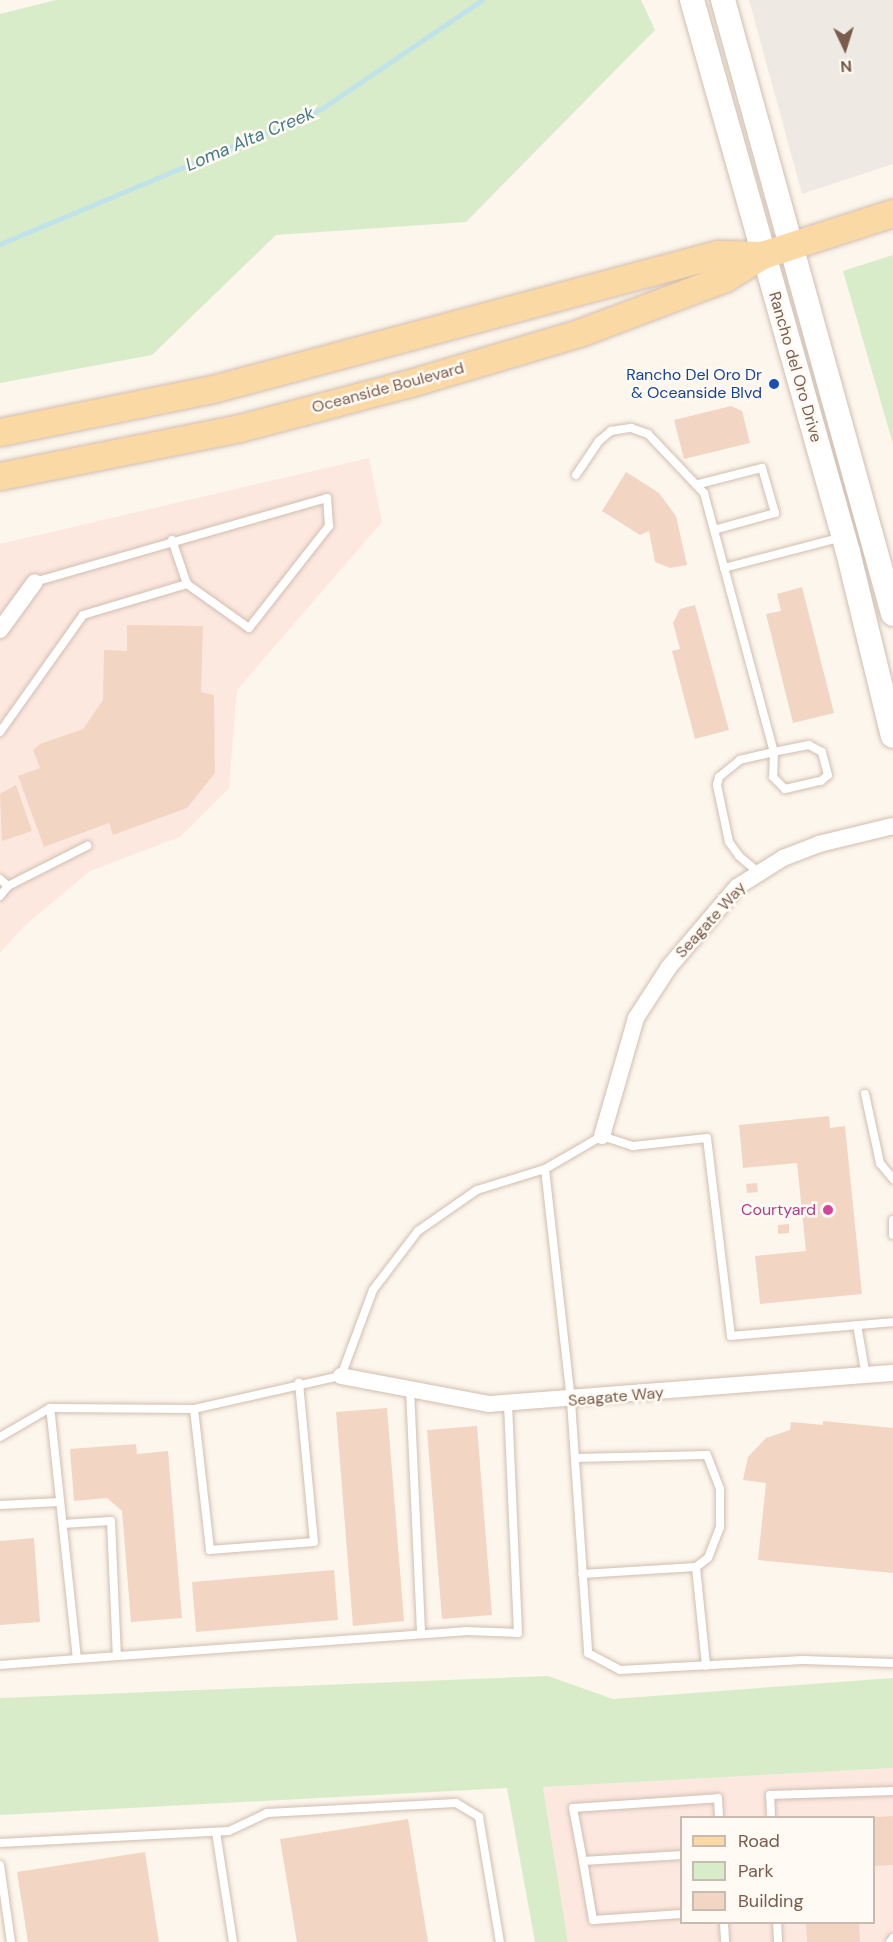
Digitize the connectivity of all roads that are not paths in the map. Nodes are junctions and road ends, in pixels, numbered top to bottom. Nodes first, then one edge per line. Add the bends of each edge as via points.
1 (692, 0) edge
2 (723, 0) edge
3 (893, 213) edge
4 (791, 248) junction
5 (762, 255) junction
6 (0, 432) edge
7 (576, 475) dead end
8 (0, 476) edge
9 (699, 484) junction
10 (714, 530) junction
11 (843, 537) junction
12 (172, 540) junction
13 (724, 568) junction
14 (35, 582) joint
15 (187, 584) junction
16 (893, 614) edge
17 (0, 630) edge
18 (0, 732) edge
19 (893, 736) edge
20 (774, 752) junction
21 (893, 826) edge
22 (87, 846) dead end
23 (758, 872) junction
24 (0, 879) edge
25 (8, 886) junction
26 (0, 896) edge
27 (866, 1094) dead end
28 (602, 1136) junction
29 (545, 1169) junction
30 (893, 1179) edge
31 (893, 1220) edge
32 (893, 1235) edge
33 (893, 1322) edge
34 (857, 1325) junction
35 (893, 1373) edge
36 (341, 1376) junction
37 (866, 1376) junction
38 (298, 1383) junction
39 (410, 1389) junction
40 (571, 1401) junction
41 (508, 1404) junction
42 (50, 1408) junction
43 (194, 1409) junction
44 (0, 1437) edge
45 (575, 1458) junction
46 (60, 1502) junction
47 (0, 1505) edge
48 (63, 1524) junction
49 (696, 1567) junction
50 (582, 1574) junction
51 (421, 1634) junction
52 (117, 1656) junction
53 (77, 1659) junction
54 (893, 1663) edge
55 (0, 1665) edge
56 (706, 1665) junction
57 (893, 1791) edge
58 (719, 1816) edge
59 (771, 1816) edge
60 (216, 1832) junction
61 (0, 1843) edge
62 (680, 1855) edge
63 (583, 1861) junction
64 (0, 1865) edge
65 (680, 1914) edge
66 (724, 1924) edge
67 (777, 1924) edge
68 (893, 1938) edge
69 (11, 1942) edge
70 (233, 1942) edge
71 (500, 1942) edge
72 (725, 1942) edge
73 (778, 1942) edge
74 (890, 1942) edge

1 - 5 main road, Rancho del Oro Drive
2 - 4 main road, Rancho del Oro Drive
3 - 4 main road, Oceanside Boulevard
4 - 5 main road, Oceanside Boulevard
4 - 16 main road, Rancho del Oro Drive
5 - 6 main road, Oceanside Boulevard via 718,254 213,389
5 - 8 main road, Oceanside Boulevard via 725,278 579,333 407,384 240,428
5 - 11 main road, Rancho del Oro Drive
7 - 9 lane via 599,441 611,431 631,428 648,434
9 - 10 lane
9 - 10 lane via 762,468 775,513
10 - 13 lane
11 - 13 lane
11 - 19 main road, Rancho del Oro Drive
12 - 14 lane
12 - 15 lane
12 - 15 lane via 327,498 329,526 249,628
13 - 20 lane
14 - 17 street
15 - 18 lane via 83,615
20 - 20 lane via 773,777 785,789 821,781 828,775 818,747
20 - 23 lane via 727,767 717,785 729,842
21 - 23 street, Seagate Way via 819,844
22 - 25 lane
23 - 28 street, Seagate Way via 737,888 669,967 636,1018
24 - 25 lane
25 - 26 lane
27 - 30 lane via 880,1163
28 - 29 lane
28 - 34 lane via 633,1146 707,1138 731,1336
29 - 36 lane via 477,1190 418,1231 373,1290
29 - 40 lane
31 - 32 lane
33 - 34 lane
34 - 37 lane
35 - 37 street, Seagate Way
36 - 38 lane
36 - 39 street, Seagate Way
37 - 40 street, Seagate Way
38 - 43 lane
38 - 43 lane via 314,1542 210,1550
39 - 41 street, Seagate Way
39 - 51 lane
40 - 41 street, Seagate Way
40 - 45 lane
41 - 51 lane via 518,1633
42 - 43 lane
42 - 44 lane
42 - 46 lane
45 - 49 lane via 707,1455 720,1489 720,1527 708,1558
45 - 50 lane
46 - 47 lane
46 - 48 lane
48 - 52 lane via 111,1521
48 - 53 lane
49 - 50 lane
49 - 56 lane
50 - 56 lane via 588,1653 620,1670
51 - 52 lane
52 - 53 lane
53 - 55 lane
54 - 56 lane via 803,1660
57 - 59 lane via 770,1795
58 - 63 lane via 718,1798 573,1808
60 - 61 lane
60 - 70 lane
60 - 71 lane via 229,1831 267,1813 456,1803 479,1817
62 - 63 lane
63 - 65 lane via 593,1920
64 - 69 lane
66 - 72 lane
67 - 73 lane
68 - 74 lane

